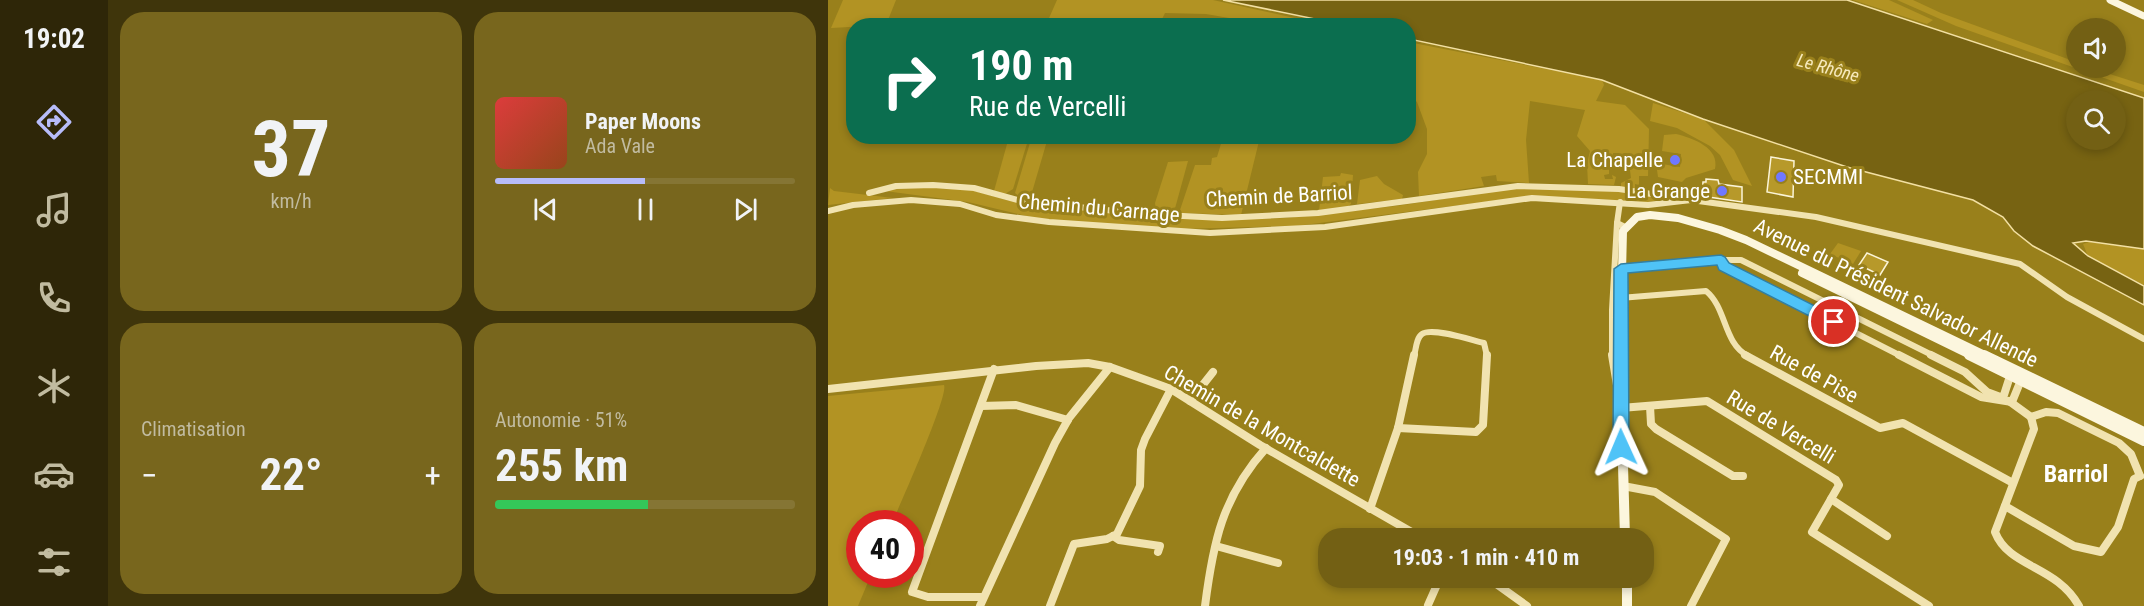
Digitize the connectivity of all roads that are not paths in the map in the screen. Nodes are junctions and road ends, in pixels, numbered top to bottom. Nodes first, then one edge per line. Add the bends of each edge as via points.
1 (2110, 0) edge
2 (2144, 16) edge
3 (869, 193) dead end
4 (1673, 197) junction
5 (1666, 199) dead end
6 (1691, 200) junction
7 (1620, 202) junction
8 (828, 211) edge
9 (1623, 225) junction
10 (1721, 260) junction
11 (1621, 269) junction
12 (1620, 298) junction
13 (2144, 339) edge
14 (1110, 367) junction
15 (994, 369) junction
16 (1213, 372) dead end
17 (2011, 372) junction
18 (2022, 377) junction
19 (828, 389) edge
20 (1171, 389) junction
21 (1620, 394) junction
22 (2003, 398) junction
23 (1190, 401) junction
24 (2012, 402) junction
25 (981, 406) junction
26 (1650, 406) junction
27 (1620, 408) junction
28 (2031, 417) junction
29 (1068, 420) junction
30 (1398, 428) junction
31 (2144, 432) edge
32 (2144, 441) edge
33 (1266, 448) junction
34 (1743, 476) dead end
35 (2142, 477) edge
36 (2013, 483) junction
37 (1622, 486) junction
38 (1831, 499) junction
39 (2005, 506) junction
40 (1370, 510) junction
41 (1403, 528) edge
42 (1624, 528) edge
43 (1113, 536) junction
44 (1887, 536) dead end
45 (1216, 546) junction
46 (1158, 552) dead end
47 (1278, 563) dead end
48 (1436, 588) edge
49 (1502, 588) edge
50 (1627, 588) edge
51 (983, 597) junction
52 (1428, 605) edge
53 (980, 606) edge
54 (1050, 606) edge
55 (1205, 606) edge
56 (1527, 606) edge
57 (1626, 606) edge
58 (1691, 606) edge
59 (1929, 606) edge
60 (2079, 606) edge

1 - 2 street
3 - 4 street, Chemin de Barriol via 896,186 933,185 974,188 1021,201 1220,218 1317,213 1518,186 1619,189
4 - 5 street
4 - 6 street, Chemin de Barriol
6 - 7 street, Chemin du Carnage via 1659,204
6 - 13 street via 1816,217 2020,264 2067,297
7 - 8 street, Chemin du Carnage via 1533,198 1325,226 1210,233 1049,222 996,215 960,204 911,200
7 - 9 street
9 - 11 street
9 - 17 street, Avenue du Président Salvador Allende via 1657,219 1742,244
9 - 21 street via 1612,321 1613,381
10 - 11 street
10 - 22 street via 1741,260 1965,372 1987,392
10 - 24 street via 1724,266 1981,397
11 - 12 street
12 - 21 street
12 - 36 street, Rue de Pise via 1706,291 1715,298 1740,352 1880,428 1903,423
14 - 15 street, Chemin de la Montcaldette via 1088,363
14 - 20 street, Chemin de la Montcaldette
14 - 29 street
15 - 19 street, Chemin de la Montcaldette
15 - 25 street
16 - 23 street
17 - 18 street, Avenue du Président Salvador Allende
17 - 22 street
18 - 24 street
18 - 31 street, Avenue du Président Salvador Allende
18 - 32 street
20 - 23 street, Chemin de la Montcaldette
20 - 43 street via 1145,439 1140,486
21 - 27 street
22 - 24 street
23 - 33 street, Chemin de la Montcaldette
24 - 28 street
25 - 29 street via 1016,405
25 - 51 street via 912,592 928,597
26 - 27 street, Rue de Vercelli
26 - 34 street via 1651,424 1656,429 1733,476
26 - 38 street, Rue de Vercelli via 1707,401 1836,480 1839,485
27 - 37 street
28 - 35 street via 2058,413 2119,443
28 - 36 street via 2034,429
29 - 51 street
30 - 30 street via 1476,432 1482,425 1487,349 1484,343 1423,333 1418,339
30 - 40 street
33 - 40 street, Chemin de la Montcaldette
33 - 45 street via 1233,487 1218,528
35 - 39 street via 2134,478 2114,542 2101,552 2074,546
36 - 39 street
37 - 42 street
37 - 58 street via 1655,492 1726,539
38 - 44 street, Rue de Vercelli
38 - 59 street via 1812,532
39 - 60 street via 1995,532 1996,540 2007,552 2057,577 2074,592
40 - 41 street, Chemin de la Montcaldette
43 - 46 street via 1160,546
43 - 54 street via 1074,544
45 - 47 street
45 - 55 street
48 - 52 street
49 - 56 street
50 - 57 street
51 - 53 street

